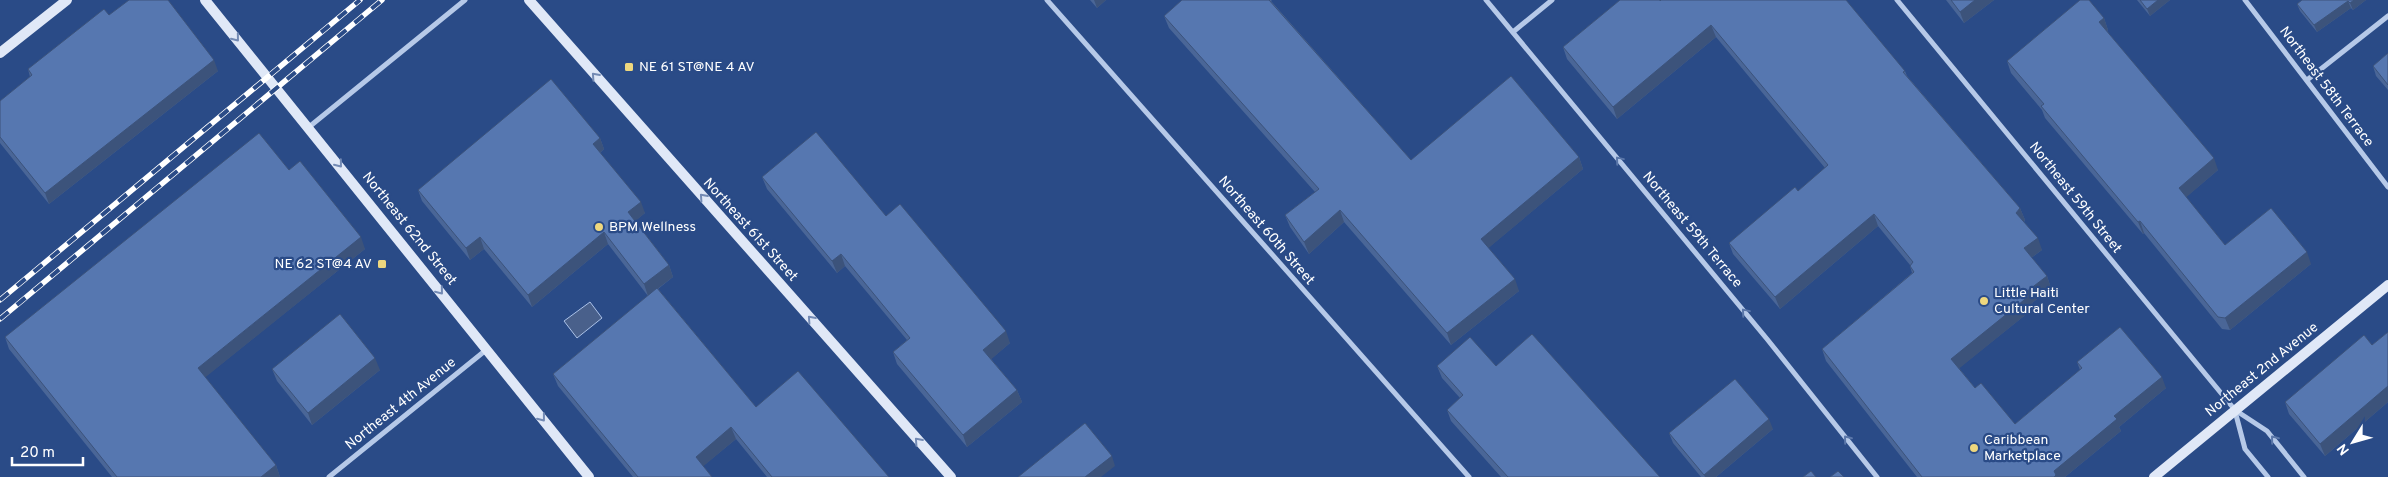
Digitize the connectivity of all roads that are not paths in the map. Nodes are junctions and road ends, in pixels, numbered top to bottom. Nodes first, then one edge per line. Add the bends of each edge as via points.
1 (67, 0) edge
2 (205, 0) edge
3 (465, 0) edge
4 (529, 0) edge
5 (1047, 0) edge
6 (1486, 0) edge
7 (1552, 0) edge
8 (1897, 0) edge
9 (2245, 0) edge
10 (2388, 16) edge
11 (1513, 32) junction
12 (0, 53) edge
13 (2307, 80) junction
14 (309, 127) junction
15 (2388, 187) edge
16 (2388, 285) edge
17 (487, 349) junction
18 (2235, 410) junction
19 (329, 477) edge
20 (589, 477) edge
21 (951, 477) edge
22 (1469, 477) edge
23 (1877, 477) edge
24 (2154, 477) edge
25 (2268, 477) edge
26 (2304, 477) edge

1 - 12 main road
2 -> 14 main road, Northeast 62nd Street
3 - 14 street
21 -> 4 main road, Northeast 61st Street
5 - 22 street, Northeast 60th Street
6 - 11 street, Northeast 59th Terrace
7 - 11 street
8 - 18 street, Northeast 59th Street
9 - 13 street, Northeast 58th Terrace
10 - 13 street
23 -> 11 street, Northeast 59th Terrace
13 - 15 street, Northeast 58th Terrace
14 -> 17 main road, Northeast 62nd Street
16 - 18 main road, Northeast 2nd Avenue
17 - 19 street, Northeast 4th Avenue
17 -> 20 main road, Northeast 62nd Street
18 - 24 main road, Northeast 2nd Avenue
18 - 25 street, Northeast 59th Street via 2245,449
26 -> 18 street, Northeast 59th Street via 2267,431

